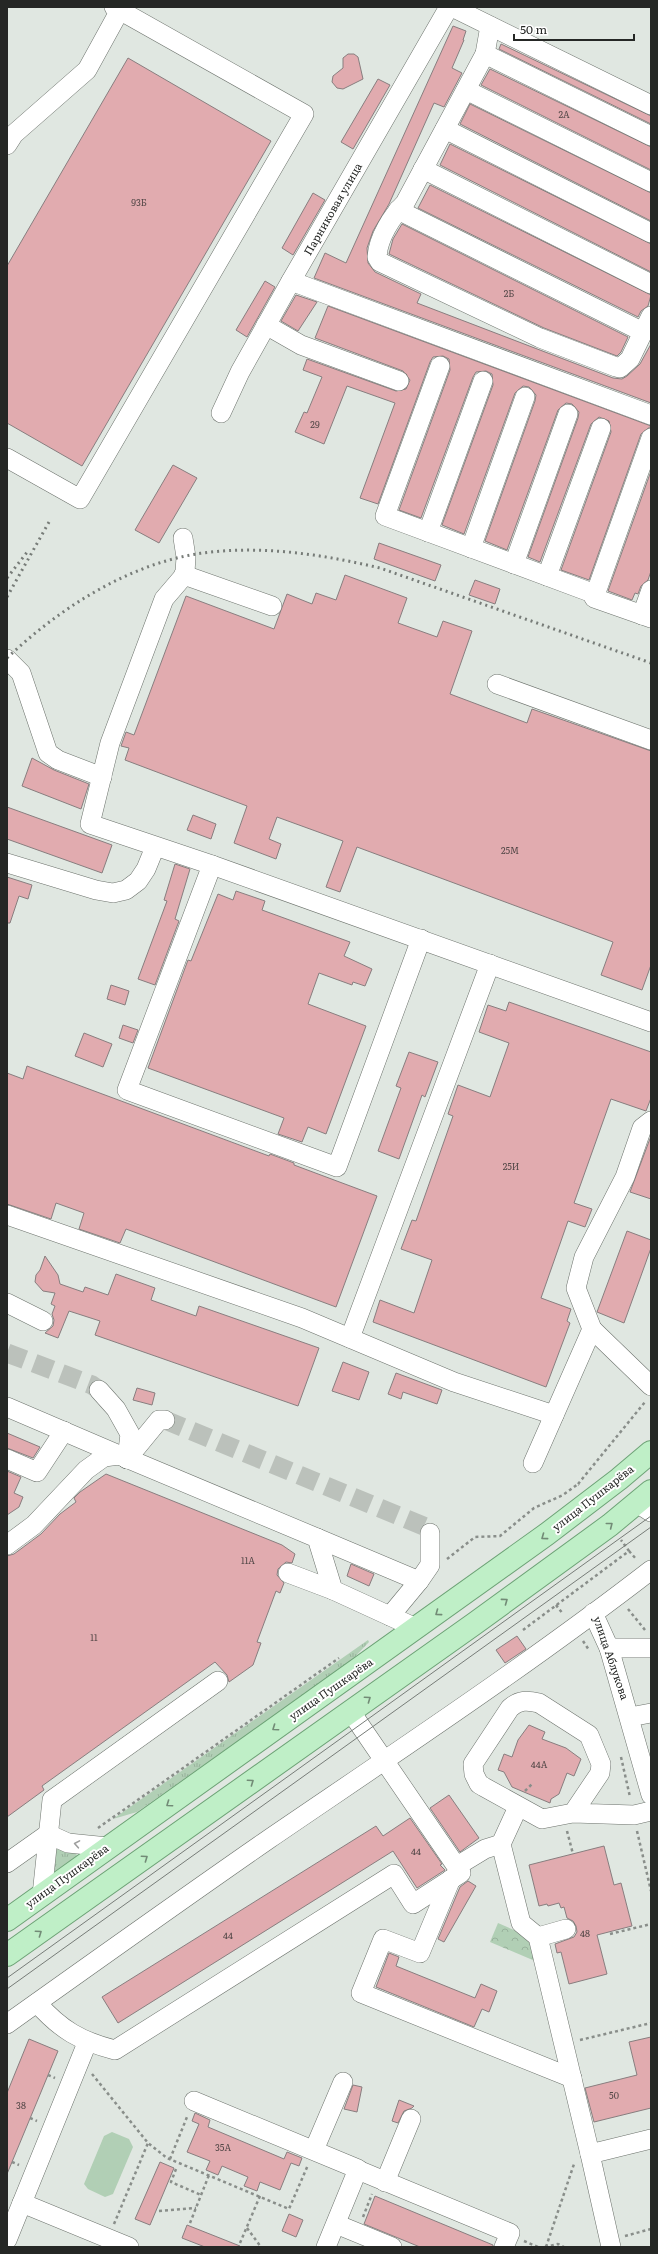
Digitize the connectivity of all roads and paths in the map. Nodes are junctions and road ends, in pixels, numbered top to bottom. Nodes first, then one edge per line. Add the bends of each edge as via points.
1 (449, 7) edge
2 (452, 7) edge
3 (117, 9) edge
4 (490, 26) junction
5 (486, 54) junction
6 (466, 90) junction
7 (651, 105) edge
8 (445, 130) junction
9 (651, 136) edge
10 (7, 145) edge
11 (423, 169) junction
12 (651, 182) edge
13 (398, 210) junction
14 (651, 233) edge
15 (291, 281) junction
16 (651, 284) edge
17 (647, 324) edge
18 (266, 325) junction
19 (440, 366) dead end
20 (399, 381) dead end
21 (483, 381) dead end
22 (525, 397) dead end
23 (221, 413) dead end
24 (568, 414) dead end
25 (651, 415) edge
26 (601, 428) dead end
27 (651, 438) edge
28 (7, 458) edge
29 (428, 532) junction
30 (183, 538) dead end
31 (471, 548) junction
32 (514, 564) junction
33 (184, 575) junction
34 (547, 576) junction
35 (651, 590) edge
36 (595, 594) junction
37 (272, 606) dead end
38 (647, 617) edge
39 (7, 659) edge
40 (496, 684) dead end
41 (651, 740) edge
42 (102, 777) junction
43 (155, 847) junction
44 (7, 863) edge
45 (212, 865) junction
46 (421, 939) junction
47 (490, 964) junction
48 (649, 1016) edge
49 (651, 1121) edge
50 (7, 1215) edge
51 (7, 1303) edge
52 (43, 1321) dead end
53 (592, 1329) junction
54 (350, 1338) junction
55 (99, 1390) tunnel mouth
56 (650, 1392) edge
57 (7, 1407) edge
58 (554, 1415) junction
59 (165, 1420) dead end
60 (64, 1431) junction
61 (651, 1452) edge
62 (123, 1457) junction
63 (7, 1459) edge
64 (533, 1463) dead end
65 (620, 1479) junction
66 (578, 1484) dead end
67 (646, 1502) edge
68 (430, 1533) dead end
69 (318, 1538) junction
70 (7, 1545) edge
71 (651, 1570) edge
72 (288, 1573) dead end
73 (419, 1582) junction
74 (333, 1590) junction
75 (556, 1605) dead end
76 (625, 1605) dead end
77 (593, 1613) junction
78 (390, 1616) junction
79 (416, 1628) junction
80 (574, 1628) junction
81 (649, 1640) edge
82 (600, 1650) junction
83 (344, 1654) dead end
84 (218, 1681) dead end
85 (351, 1712) junction
86 (651, 1713) edge
87 (630, 1716) junction
88 (620, 1755) dead end
89 (385, 1760) junction
90 (651, 1795) edge
91 (518, 1807) junction
92 (573, 1813) junction
93 (642, 1813) edge
94 (97, 1828) dead end
95 (48, 1834) junction
96 (500, 1844) junction
97 (108, 1847) junction
98 (7, 1863) edge
99 (454, 1873) junction
100 (651, 1891) edge
101 (42, 1894) junction
102 (7, 1920) edge
103 (651, 1924) edge
104 (566, 1929) dead end
105 (610, 1934) dead end
106 (538, 1937) junction
107 (7, 1955) edge
108 (37, 2003) junction
109 (651, 2023) edge
110 (7, 2024) edge
111 (576, 2041) dead end
112 (84, 2051) junction
113 (572, 2078) junction
114 (343, 2082) dead end
115 (194, 2101) joint
116 (411, 2118) dead end
117 (651, 2139) edge
118 (148, 2143) junction
119 (314, 2150) junction
120 (582, 2158) junction
121 (170, 2159) junction
122 (176, 2169) dead end
123 (358, 2170) junction
124 (209, 2175) junction
125 (382, 2180) junction
126 (201, 2195) junction
127 (260, 2196) junction
128 (22, 2203) junction
129 (196, 2208) junction
130 (159, 2211) dead end
131 (115, 2222) dead end
132 (190, 2223) dead end
133 (336, 2224) junction
134 (247, 2228) junction
135 (651, 2229) edge
136 (356, 2232) junction
137 (7, 2240) edge
138 (610, 2243) edge
139 (240, 2244) dead end
140 (129, 2247) edge
141 (261, 2247) edge
142 (326, 2247) edge
143 (392, 2247) edge
144 (504, 2247) edge
145 (546, 2247) edge
146 (564, 2247) edge

1 - 15 street, Парниковая улица
2 - 4 street
3 - 10 street via 87,70 14,134
3 - 28 street via 304,114 80,499
4 - 5 street
4 - 7 street
5 - 6 street
5 - 9 street
6 - 8 street
6 - 12 street
8 - 11 street
8 - 14 street
11 - 13 street via 405,203
11 - 16 street
13 - 17 street
13 - 17 street via 380,244 377,257 380,262 540,338 620,368 630,359
15 - 18 street, Парниковая улица
15 - 25 street
18 - 20 street via 301,345
18 - 23 street, Парниковая улица
19 - 29 street via 385,516
21 - 29 street
22 - 31 street
24 - 32 street
26 - 34 street
27 - 36 street
29 - 31 street
30 - 33 street via 186,556
31 - 32 street
32 - 34 street
33 - 37 street
33 - 42 street via 164,599 110,743
34 - 36 street
35 - 38 street
36 - 38 street via 594,598
39 - 42 street via 20,673 48,753 58,760
40 - 41 street
42 - 43 street via 90,824
43 - 44 street via 138,882 126,890 113,893
43 - 45 street
45 - 46 street
45 - 46 street via 127,1090 337,1168
46 - 47 street
47 - 48 street
47 - 54 street
49 - 53 street via 642,1128 625,1177 584,1257 576,1288
50 - 54 street via 302,1318
51 - 52 street
53 - 56 street
53 - 58 street
54 - 58 street via 454,1382
55 - 62 street via 116,1409 130,1434
56 - 66 path
57 - 60 street
58 - 64 street
59 - 62 street via 159,1420
60 - 62 street
60 - 63 street via 37,1472
61 - 65 main road, улица Пушкарёва
62 - 69 street
62 - 70 street via 104,1457 86,1470 34,1525
65 - 67 main road
65 -> 79 main road, улица Пушкарёва
85 -> 67 main road via 610,1525
68 - 73 street via 430,1565
69 - 73 street
69 - 74 street
71 - 77 street, улица Аблукова
72 - 74 street
73 - 78 street
74 - 78 street
75 - 80 path
76 - 81 path
77 - 80 street
77 - 82 street, улица Аблукова
78 - 79 street
79 -> 97 main road, улица Пушкарёва
80 - 82 path
80 - 89 street
81 - 82 street
82 - 87 street, улица Аблукова
83 - 94 path
84 - 95 street via 52,1800
85 - 89 street
107 -> 85 main road
86 - 87 street
87 - 90 street, улица Аблукова
88 - 93 path
89 - 99 street
89 - 108 street
91 - 92 street via 542,1819
91 - 92 street via 479,1784 473,1764 510,1708 530,1700 545,1706 593,1740 601,1764 600,1773
91 - 96 street
92 - 93 street
93 - 100 path
97 -> 95 street via 68,1843
95 - 98 street
95 - 101 street
96 - 99 street via 485,1849
96 - 106 street via 522,1923
97 - 101 main road, улица Пушкарёва
99 - 112 street via 413,1904 394,1874 115,2050
99 - 113 street via 420,1953 383,1939 361,1993
101 - 102 main road, улица Пушкарёва
103 - 105 path
104 - 106 street
106 - 113 street
108 - 110 street
108 - 112 street
109 - 111 path
112 - 118 path
112 - 128 street
113 - 120 street
114 - 119 street
115 - 119 street
115 - 121 path
116 - 125 street
117 - 120 street
118 - 121 path
118 - 131 path
119 - 123 street
119 - 127 path via 289,2209
120 - 138 street
120 - 145 path
121 - 124 path
122 - 126 path via 171,2182
123 - 125 street
123 - 133 street
124 - 126 path
124 - 127 path
125 - 136 path
125 - 144 street via 510,2233
126 - 129 path
127 - 134 path
128 - 137 street
128 - 140 street
129 - 130 path
129 - 132 path
133 - 136 street
133 - 142 street
134 - 139 path
134 - 141 path
135 - 138 path
136 - 143 street
145 - 146 path via 558,2244

